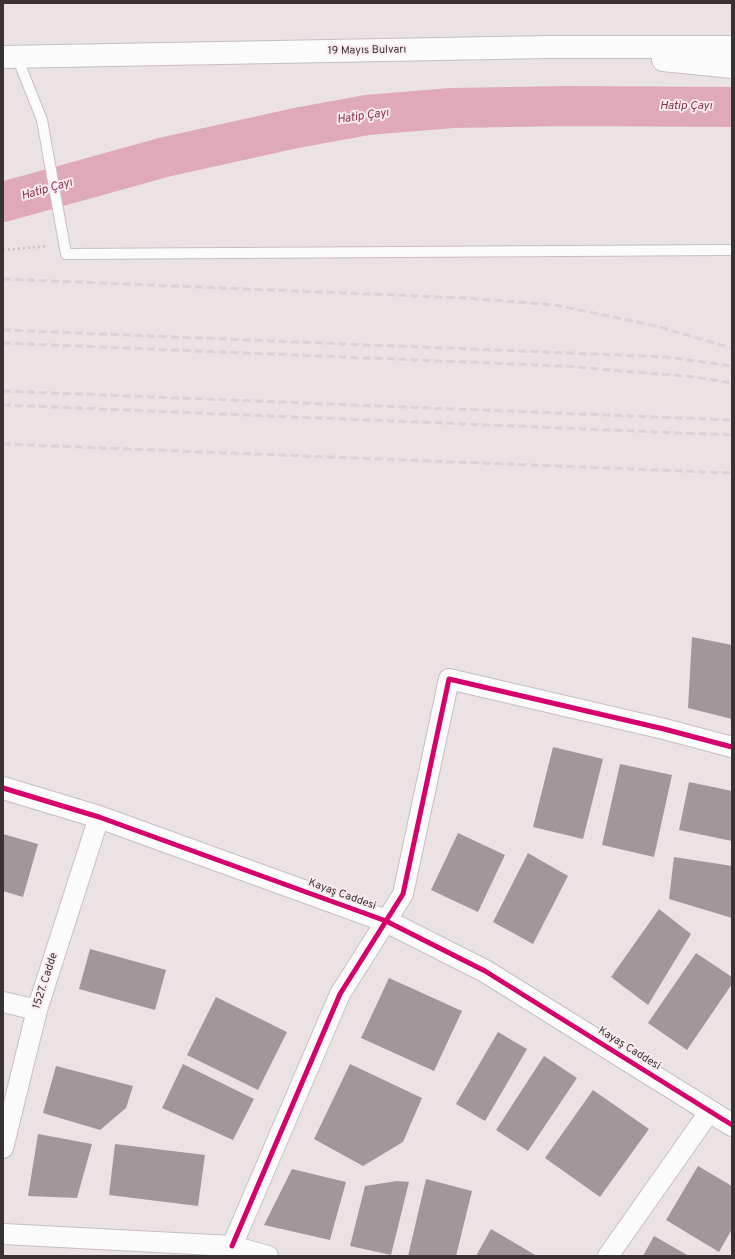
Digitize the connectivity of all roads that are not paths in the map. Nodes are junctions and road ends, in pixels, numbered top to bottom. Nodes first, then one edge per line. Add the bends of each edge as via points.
1 (548, 47) junction
2 (732, 47) edge
3 (10, 57) edge
4 (732, 67) edge
5 (732, 250) edge
6 (732, 747) edge
7 (3, 788) edge
8 (99, 817) junction
9 (386, 921) junction
10 (3, 1002) edge
11 (37, 1010) junction
12 (710, 1111) junction
13 (732, 1125) edge
14 (3, 1148) edge
15 (3, 1234) edge
16 (232, 1246) junction
17 (268, 1256) edge
18 (608, 1256) edge

1 - 2 main road, 19 Mayıs Bulvarı
1 - 3 main road, 19 Mayıs Bulvarı
1 - 4 main road
3 - 5 lane via 42,120 66,254
6 - 9 street via 449,679 403,894
7 - 8 main road, Kayaş Caddesi
8 - 9 main road, Kayaş Caddesi
8 - 11 street, 1527. Cadde
9 - 12 main road, Kayaş Caddesi via 485,971
9 - 16 street via 340,994
10 - 11 street
11 - 14 street, 1527. Cadde
12 - 13 main road, Kayaş Caddesi
12 - 18 street
15 - 16 street
16 - 17 street

